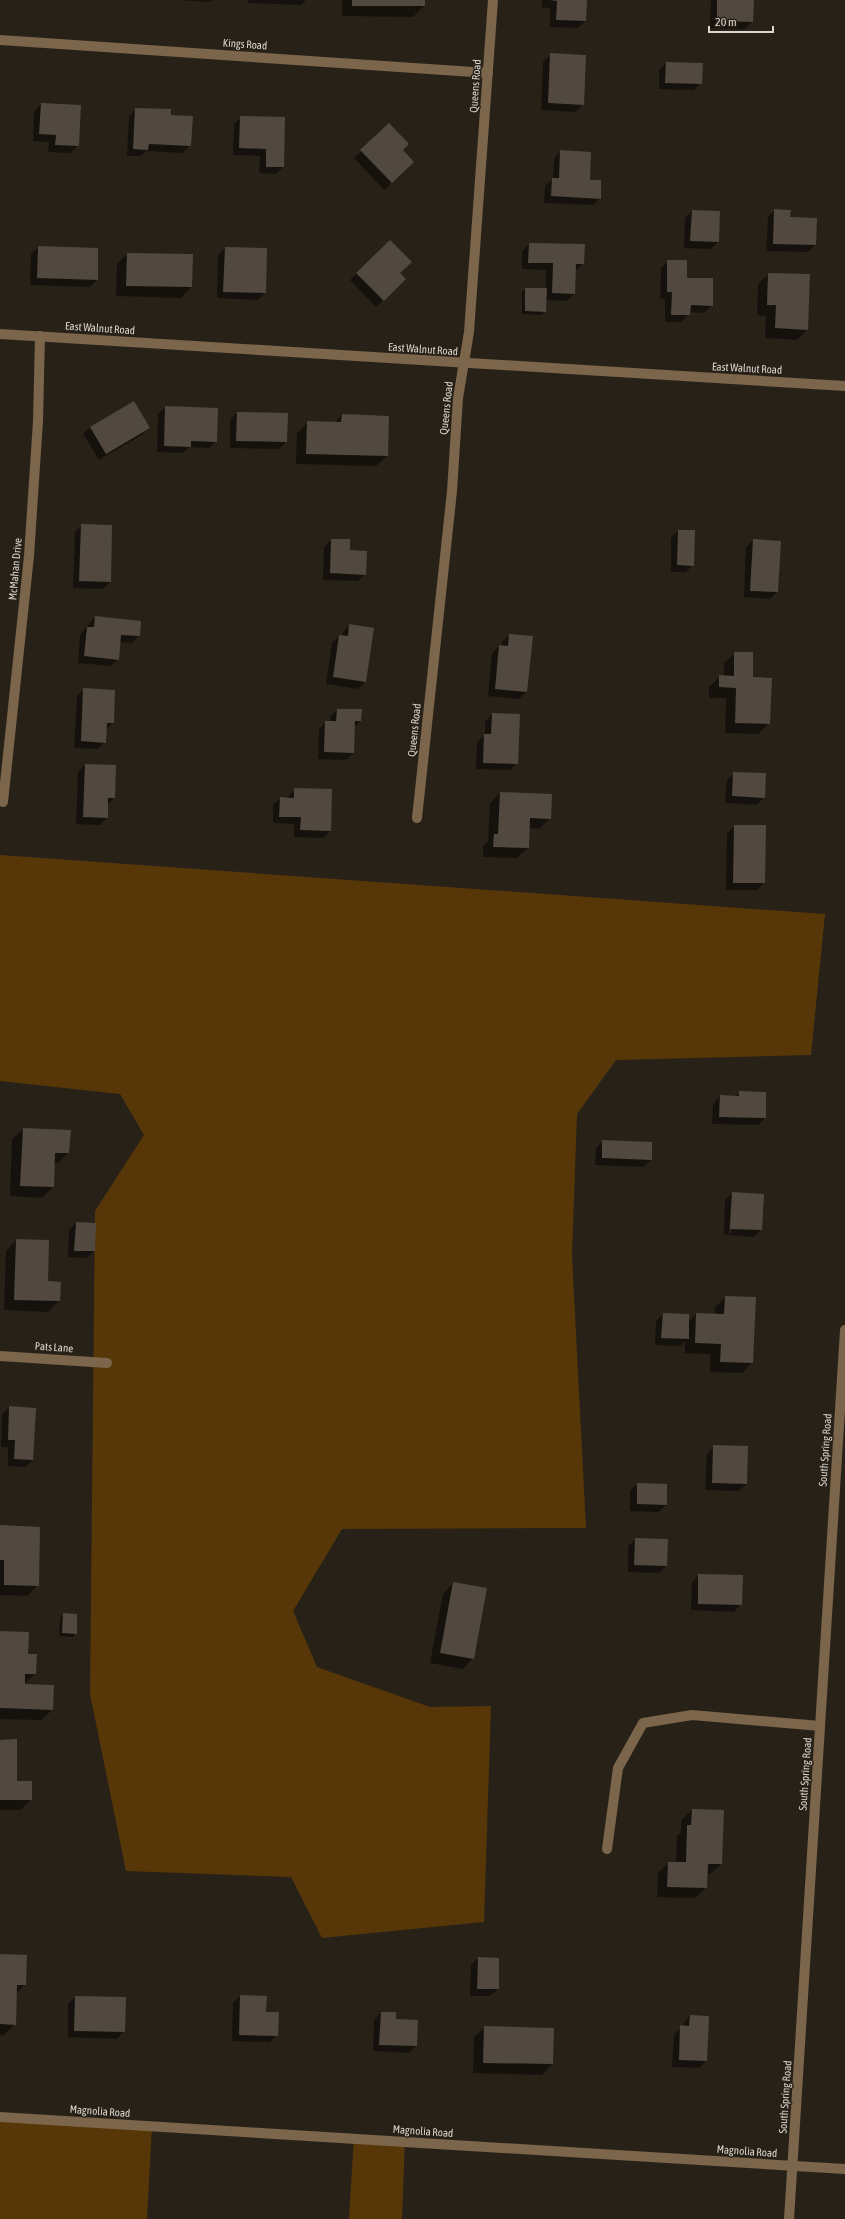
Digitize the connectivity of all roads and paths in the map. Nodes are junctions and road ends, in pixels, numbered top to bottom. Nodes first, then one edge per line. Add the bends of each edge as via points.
1 (492, 0) edge
2 (0, 40) edge
3 (488, 73) junction
4 (0, 334) edge
5 (40, 336) junction
6 (463, 364) junction
7 (845, 386) edge
8 (3, 802) dead end
9 (417, 818) dead end
10 (845, 1330) edge
11 (0, 1356) edge
12 (107, 1363) dead end
13 (820, 1726) junction
14 (607, 1849) dead end
15 (0, 2117) edge
16 (792, 2166) junction
17 (845, 2169) edge
18 (789, 2219) edge

1 - 3 street, Queens Road
2 - 3 street, Kings Road
3 - 6 street, Queens Road via 469,332
4 - 5 street, East Walnut Road
5 - 6 street, East Walnut Road
5 - 8 street, McMahan Drive via 38,421 29,556
6 - 7 street, East Walnut Road
6 - 9 street, Queens Road
10 - 13 street, South Spring Road
11 - 12 street, Pats Lane
13 - 14 street via 692,1715 643,1723 618,1768
13 - 16 street, South Spring Road
15 - 16 street, Magnolia Road
16 - 17 street, Magnolia Road
16 - 18 street, South Spring Road

